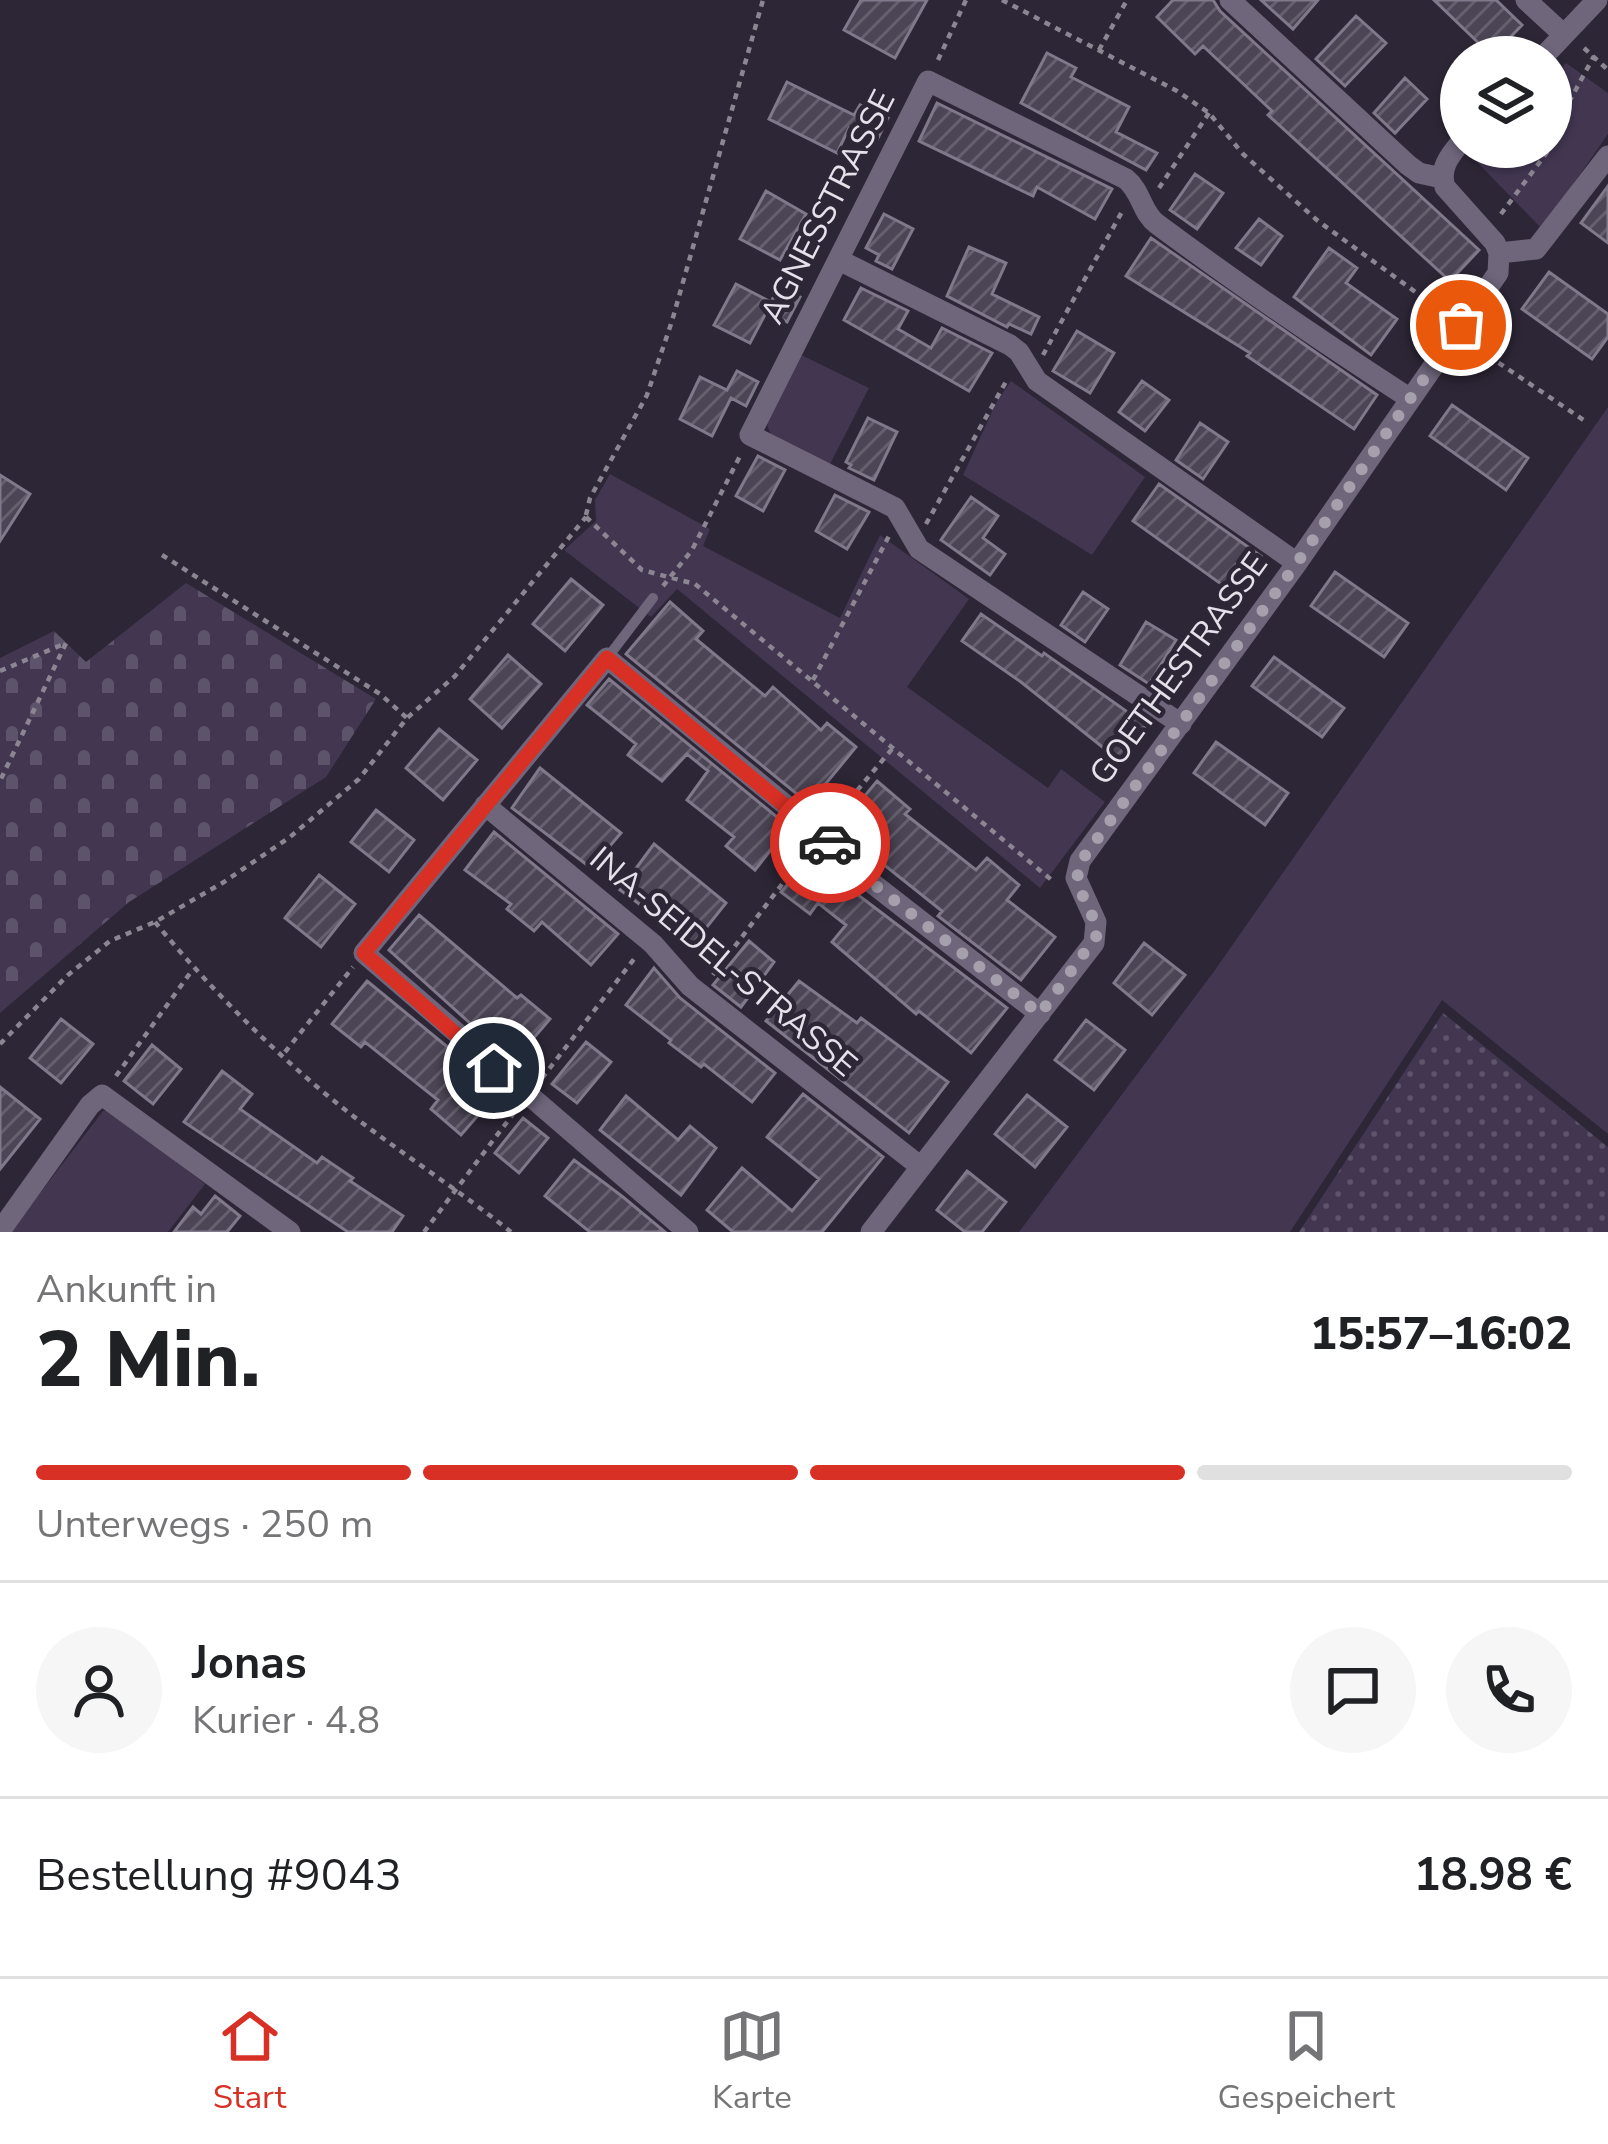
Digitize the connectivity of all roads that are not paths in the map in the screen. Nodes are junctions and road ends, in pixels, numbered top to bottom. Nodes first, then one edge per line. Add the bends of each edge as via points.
1 (1230, 0) edge
2 (1526, 0) edge
3 (1597, 0) edge
4 (1564, 35) joint
5 (1608, 156) edge
6 (1445, 168) edge
7 (1442, 178) junction
8 (1499, 254) junction
9 (839, 260) junction
10 (1409, 398) junction
11 (1297, 563) junction
12 (653, 598) dead end
13 (607, 658) junction
14 (1181, 724) junction
15 (484, 805) junction
16 (1040, 1014) junction
17 (921, 1167) junction
18 (0, 1231) edge
19 (290, 1232) edge
20 (688, 1232) edge
21 (871, 1232) edge

1 - 7 street via 1408,165
2 - 4 street
3 - 4 street
5 - 8 street via 1536,249
6 - 7 street
7 - 8 street
8 - 10 street, GOETHESTRASSE via 1498,273
9 - 10 street, AGNESSTRASSE via 928,81 1126,179 1150,220
9 - 11 street via 1010,345 1037,381
9 - 14 street, AGNESSTRASSE via 750,435 895,508 919,549
10 - 11 street, GOETHESTRASSE
11 - 14 street, GOETHESTRASSE
12 - 13 lane
13 - 15 street
13 - 16 street via 854,869
14 - 16 street, GOETHESTRASSE via 1079,864 1079,892 1097,935
15 - 17 street, INA-SEIDEL-STRASSE via 653,944 699,993
15 - 20 street via 364,953
16 - 17 street
17 - 21 street
18 - 19 street via 102,1095

